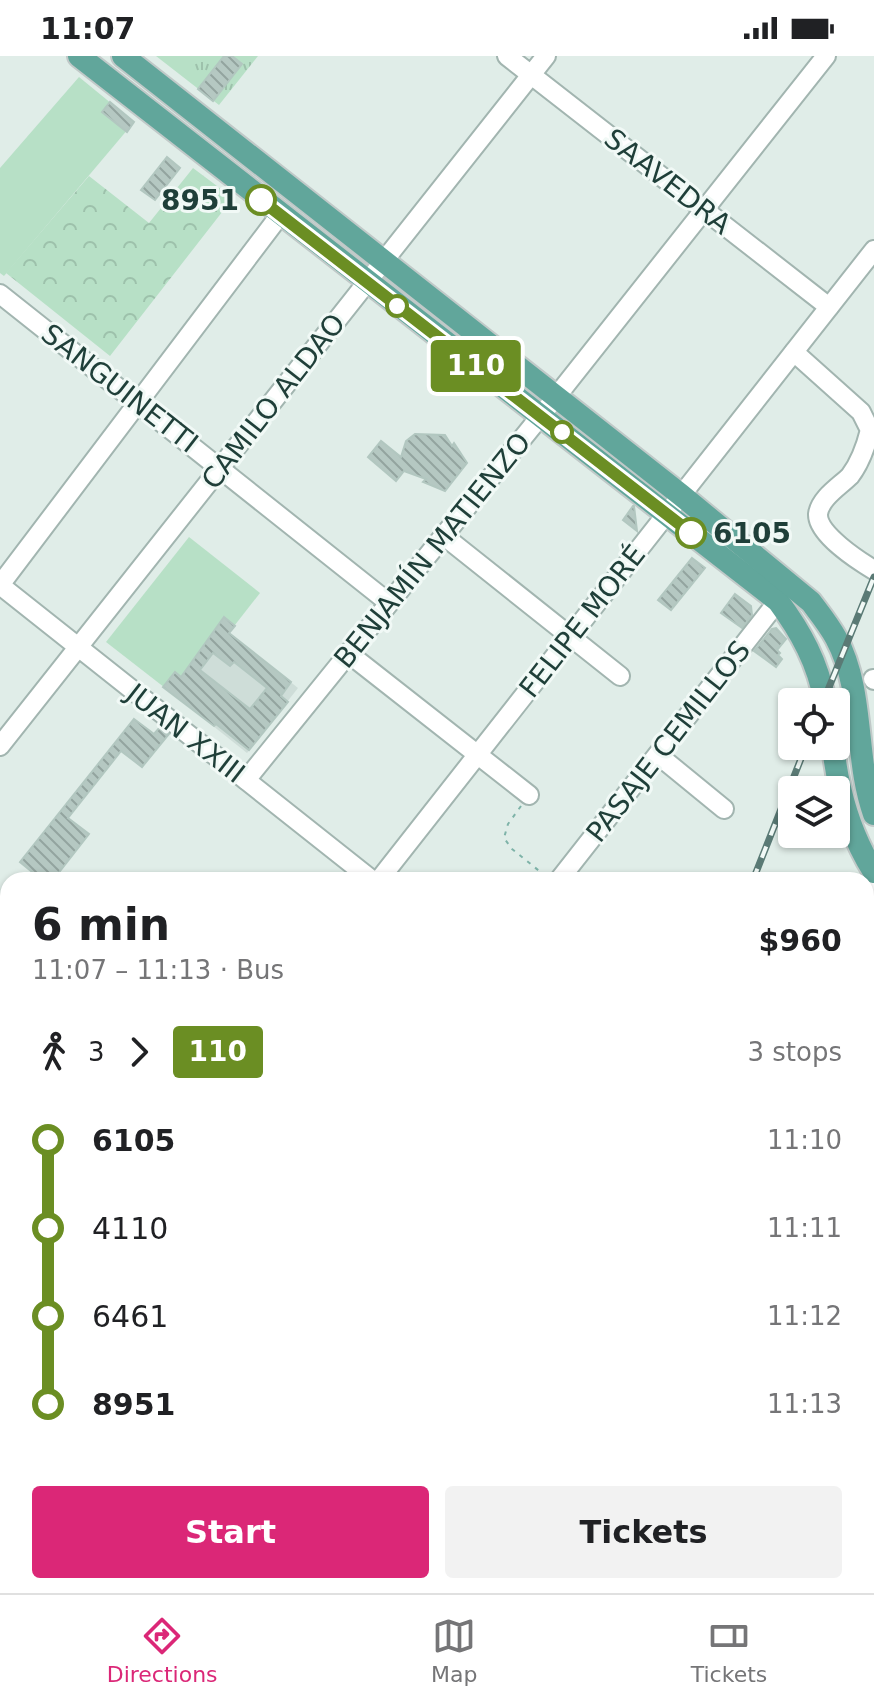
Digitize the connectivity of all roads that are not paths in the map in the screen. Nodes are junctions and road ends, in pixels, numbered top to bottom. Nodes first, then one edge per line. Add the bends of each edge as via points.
1 (79, 56) edge
2 (123, 56) edge
3 (507, 56) edge
4 (546, 56) edge
5 (826, 56) edge
6 (531, 75) junction
7 (704, 210) junction
8 (280, 215) junction
9 (874, 250) edge
10 (384, 261) junction
11 (367, 283) junction
12 (0, 294) edge
13 (829, 307) junction
14 (794, 352) junction
15 (556, 397) junction
16 (139, 403) junction
17 (541, 416) junction
18 (220, 467) junction
19 (681, 495) junction
20 (666, 514) junction
21 (444, 536) junction
22 (874, 570) edge
23 (0, 585) edge
24 (778, 601) junction
25 (389, 603) junction
26 (570, 636) junction
27 (78, 647) junction
28 (348, 653) junction
29 (620, 676) dead end
30 (821, 688) edge
31 (0, 746) edge
32 (477, 755) junction
33 (658, 755) junction
34 (836, 760) edge
35 (246, 780) junction
36 (529, 795) road end
37 (724, 809) dead end
38 (874, 814) edge
39 (362, 872) edge
40 (385, 872) edge
41 (565, 872) edge
42 (874, 872) edge

1 - 8 main road
2 - 10 main road
3 - 6 street, SAAVEDRA
4 - 6 street, CAMILO ALDAO
5 - 7 street, BENJAMÍN MATIENZO
6 - 7 street, SAAVEDRA
6 - 10 street, CAMILO ALDAO
7 - 13 street, SAAVEDRA
7 - 15 street, BENJAMÍN MATIENZO
8 - 11 main road
8 - 16 street
9 - 13 street, FELIPE MORÉ
10 - 11 street, CAMILO ALDAO
10 - 15 main road
11 - 17 main road
11 - 18 street, CAMILO ALDAO
12 - 16 street, SANGUINETTI
13 - 14 street, FELIPE MORÉ
14 - 19 street, FELIPE MORÉ
14 - 22 street via 861,412 870,430 852,474 818,514 831,537
15 - 17 street, BENJAMÍN MATIENZO
15 - 19 main road
16 - 18 street, SANGUINETTI
16 - 23 street
17 - 20 main road
17 - 21 street, BENJAMÍN MATIENZO
18 - 25 street, SANGUINETTI
18 - 27 street, CAMILO ALDAO
19 - 20 street, FELIPE MORÉ
19 - 38 main road via 795,587 836,638 850,679
20 - 24 main road
20 - 26 street, FELIPE MORÉ
21 - 25 street, BENJAMÍN MATIENZO
21 - 26 street
23 - 27 street, JUAN XXIII
24 - 30 main road via 814,660
24 - 33 street, PASAJE CEMILLOS
25 - 28 street, BENJAMÍN MATIENZO
26 - 29 street
26 - 32 street, FELIPE MORÉ
27 - 31 street, CAMILO ALDAO
27 - 35 street, JUAN XXIII
28 - 32 street
28 - 35 street, BENJAMÍN MATIENZO
32 - 36 street
32 - 40 street, FELIPE MORÉ
33 - 37 street
33 - 41 street, PASAJE CEMILLOS
34 - 42 main road via 847,818
35 - 39 street, JUAN XXIII

